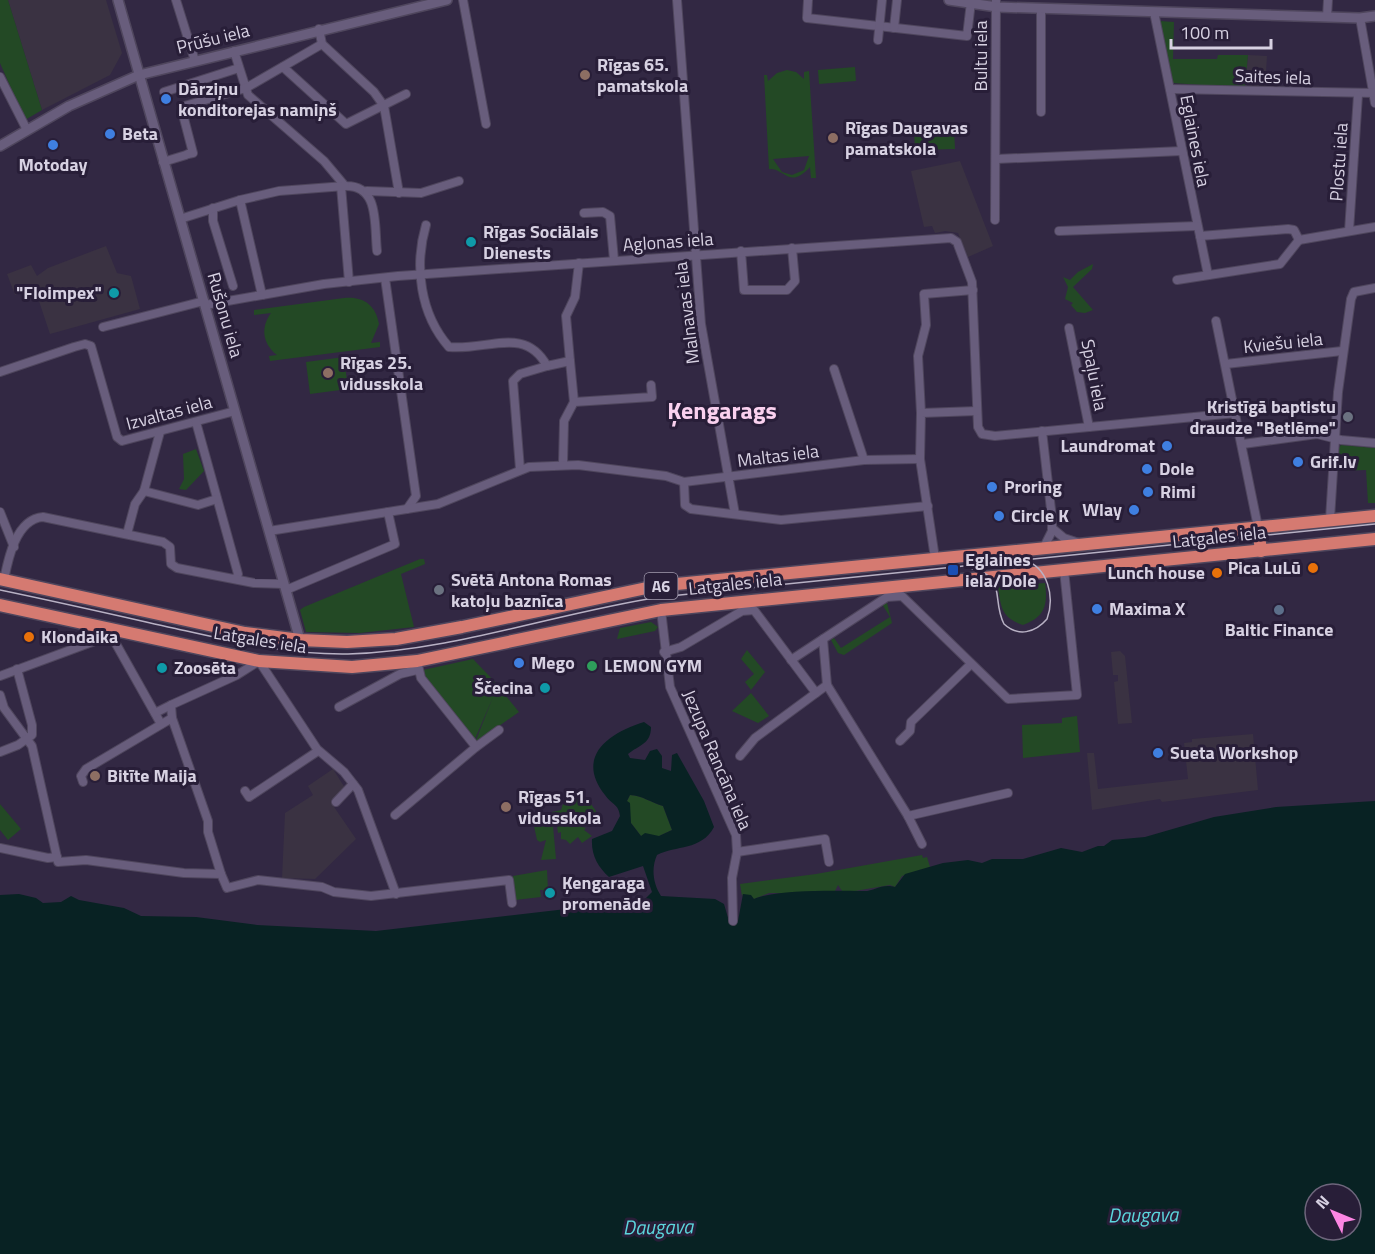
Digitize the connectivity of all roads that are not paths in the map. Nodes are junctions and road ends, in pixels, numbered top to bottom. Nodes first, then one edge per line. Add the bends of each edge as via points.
1 (118, 0) edge
2 (176, 0) edge
3 (447, 0) edge
4 (463, 0) edge
5 (677, 0) edge
6 (808, 0) edge
7 (882, 0) edge
8 (897, 0) edge
9 (949, 0) edge
10 (1328, 0) edge
11 (971, 2) junction
12 (996, 4) edge
13 (1041, 8) junction
14 (1154, 12) junction
15 (1375, 16) edge
16 (1327, 17) junction
17 (1360, 18) junction
18 (879, 26) junction
19 (894, 28) junction
20 (319, 30) junction
21 (878, 40) dead end
22 (322, 44) junction
23 (234, 51) junction
24 (195, 61) junction
25 (283, 67) junction
26 (239, 68) junction
27 (139, 75) junction
28 (0, 77) edge
29 (246, 88) junction
30 (1170, 89) junction
31 (164, 92) dead end
32 (406, 94) dead end
33 (1374, 94) edge
34 (1358, 95) junction
35 (1375, 103) edge
36 (384, 106) junction
37 (1041, 112) dead end
38 (486, 124) dead end
39 (27, 130) junction
40 (0, 146) edge
41 (1182, 151) junction
42 (996, 159) junction
43 (163, 162) junction
44 (459, 182) dead end
45 (343, 186) junction
46 (367, 191) junction
47 (399, 193) junction
48 (240, 200) junction
49 (213, 208) junction
50 (584, 213) dead end
51 (180, 219) junction
52 (995, 220) dead end
53 (426, 225) dead end
54 (1197, 226) junction
55 (1375, 227) edge
56 (1059, 231) dead end
57 (1349, 231) junction
58 (1200, 236) junction
59 (1299, 240) junction
60 (792, 248) junction
61 (377, 250) dead end
62 (741, 251) junction
63 (696, 255) junction
64 (614, 261) junction
65 (579, 263) junction
66 (419, 275) junction
67 (1208, 275) junction
68 (385, 278) junction
69 (1178, 280) dead end
70 (349, 282) junction
71 (233, 286) dead end
72 (1375, 288) edge
73 (973, 290) junction
74 (262, 295) junction
75 (205, 303) junction
76 (1216, 321) dead end
77 (103, 327) dead end
78 (1069, 328) dead end
79 (1342, 351) junction
80 (570, 361) junction
81 (1226, 364) junction
82 (547, 366) junction
83 (834, 369) dead end
84 (0, 372) edge
85 (651, 385) dead end
86 (574, 402) junction
87 (235, 411) junction
88 (977, 411) junction
89 (1236, 412) junction
90 (921, 413) junction
91 (196, 422) junction
92 (1089, 427) junction
93 (1042, 431) junction
94 (160, 432) junction
95 (1335, 437) junction
96 (1375, 443) edge
97 (1243, 444) junction
98 (920, 459) junction
99 (864, 460) junction
100 (563, 464) junction
101 (520, 469) junction
102 (728, 477) junction
103 (684, 482) junction
104 (144, 491) junction
105 (416, 496) junction
106 (217, 499) junction
107 (430, 506) junction
108 (928, 506) junction
109 (407, 509) junction
110 (388, 512) junction
111 (735, 514) junction
112 (1, 516) edge
113 (1375, 516) edge
114 (1330, 519) junction
115 (1258, 527) junction
116 (1052, 528) junction
117 (269, 531) junction
118 (127, 534) junction
119 (1375, 539) edge
120 (1083, 544) junction
121 (14, 547) junction
122 (1044, 548) junction
123 (1261, 551) junction
124 (935, 558) junction
125 (1064, 570) junction
126 (2, 579) edge
127 (236, 579) junction
128 (285, 587) junction
129 (626, 591) junction
130 (895, 591) junction
131 (0, 605) edge
132 (748, 606) junction
133 (661, 610) junction
134 (630, 614) junction
135 (112, 632) junction
136 (823, 639) junction
137 (300, 640) junction
138 (664, 652) junction
139 (791, 660) junction
140 (259, 661) junction
141 (971, 664) junction
142 (417, 666) junction
143 (17, 669) junction
144 (0, 676) edge
145 (828, 685) junction
146 (816, 693) junction
147 (1, 699) edge
148 (171, 705) junction
149 (339, 707) dead end
150 (155, 712) junction
151 (172, 718) junction
152 (161, 724) junction
153 (499, 730) dead end
154 (27, 739) junction
155 (900, 741) dead end
156 (476, 747) junction
157 (318, 751) junction
158 (0, 752) edge
159 (740, 756) dead end
160 (83, 782) dead end
161 (353, 784) junction
162 (245, 791) dead end
163 (1008, 793) dead end
164 (336, 802) dead end
165 (395, 815) dead end
166 (908, 816) junction
167 (922, 844) dead end
168 (0, 848) edge
169 (737, 852) junction
170 (57, 857) junction
171 (829, 862) dead end
172 (221, 874) junction
173 (396, 894) junction
174 (512, 903) dead end
175 (733, 921) dead end

1 - 27 street, Rušonu iela
2 - 24 street
3 - 20 street, Prūšu iela
4 - 38 street
5 - 63 street, Malnavas iela
6 - 18 street via 807,18
7 - 18 street
8 - 19 street
9 - 11 street
10 - 16 street
11 - 12 street
11 - 19 street via 967,36
12 - 13 street
12 - 42 street, Bultu iela
13 - 14 street
13 - 37 street
14 - 16 street
14 - 30 street, Eglaines iela
15 - 17 street
16 - 17 street
17 - 33 street
18 - 19 street
18 - 21 street
20 - 22 street
20 - 23 street, Prūšu iela
22 - 25 street
22 - 36 street
23 - 24 street, Prūšu iela
23 - 26 street
24 - 27 street, Prūšu iela
25 - 29 street
25 - 36 street via 346,124
26 - 29 street
26 - 31 street
27 - 39 street, Prūšu iela via 69,106
27 - 43 street, Rušonu iela
28 - 39 street
29 - 43 street via 181,107 193,153
29 - 45 street via 248,94 324,161
30 - 34 street, Saites iela
30 - 41 street, Eglaines iela
32 - 36 street
33 - 34 street, Saites iela
33 - 35 street
34 - 57 street, Plostu iela
36 - 47 street
39 - 40 street, Prūšu iela
41 - 42 street
41 - 54 street, Eglaines iela
42 - 52 street, Bultu iela
43 - 51 street, Rušonu iela
44 - 47 street via 421,193
45 - 46 street
45 - 48 street via 298,189
45 - 70 street
46 - 47 street
46 - 61 street
48 - 49 street
48 - 74 street
49 - 51 street
49 - 71 street via 213,221
50 - 64 street via 603,212 610,216
51 - 75 street, Rušonu iela
53 - 66 street
54 - 56 street
54 - 58 street, Eglaines iela
55 - 57 street
57 - 59 street
58 - 59 street via 1293,230
58 - 67 street, Eglaines iela
59 - 67 street via 1280,264
60 - 62 street, Aglonas iela
60 - 62 street via 795,281 787,290 744,290
60 - 73 street, Aglonas iela via 954,239
62 - 63 street, Aglonas iela
63 - 64 street, Aglonas iela
63 - 102 street, Malnavas iela via 701,324
64 - 65 street, Aglonas iela
65 - 66 street, Aglonas iela
65 - 80 street via 575,297 566,316
66 - 68 street, Aglonas iela
66 - 82 street via 422,295 449,347 523,342 536,348
67 - 69 street
68 - 70 street, Aglonas iela
68 - 105 street
70 - 74 street, Aglonas iela
72 - 79 street via 1354,292
73 - 88 street
73 - 90 street via 924,294 926,325 918,356
74 - 75 street, Aglonas iela
75 - 77 street, Aglonas iela
75 - 87 street, Rušonu iela
76 - 81 street
78 - 92 street, Spaļu iela
79 - 81 street, Kviešu iela
79 - 95 street
80 - 82 street
80 - 86 street
81 - 89 street
82 - 101 street via 520,374 513,381
83 - 99 street
84 - 94 street, Izvaltas iela via 85,344 94,349 101,386 119,439 125,442
85 - 86 street via 652,397
86 - 100 street via 564,421
87 - 91 street, Izvaltas iela
87 - 117 street, Rušonu iela
88 - 90 street
88 - 93 street via 979,431 987,436
89 - 92 street
89 - 97 street
90 - 98 street
91 - 94 street, Izvaltas iela
91 - 106 street
92 - 93 street
93 - 116 street
94 - 104 street
95 - 96 street
95 - 97 street via 1317,434
95 - 114 street
97 - 115 street
98 - 99 street, Maltas iela
98 - 108 street
99 - 102 street, Maltas iela
100 - 101 street, Maltas iela
100 - 103 street, Maltas iela via 666,476
101 - 107 street, Maltas iela
102 - 103 street, Maltas iela
102 - 111 street, Malnavas iela
103 - 111 street via 686,505 691,509
104 - 106 street via 198,504
104 - 118 street via 135,504
105 - 107 street
105 - 109 street
106 - 127 street via 238,574
107 - 109 street, Maltas iela
108 - 111 street via 781,520
108 - 124 street
109 - 110 street, Maltas iela
110 - 117 street, Maltas iela
110 - 128 street via 395,544
112 - 121 street
113 - 114 highway, Latgales iela / A6
114 - 115 highway, Latgales iela / A6
115 - 120 highway, Latgales iela / A6
115 - 123 highway
116 - 120 street via 1064,538
116 - 122 street
117 - 128 street, Rušonu iela
118 - 121 street via 38,518 21,530
118 - 127 street via 163,542 170,547 171,564 177,568
119 - 123 highway, Latgales iela / A6
120 - 122 highway, Latgales iela / A6
121 - 126 street
122 - 124 highway, Latgales iela / A6
123 - 125 highway, Latgales iela / A6
124 - 129 highway, Latgales iela / A6
125 - 130 highway, Latgales iela / A6
125 - 141 street via 1077,695 1008,699
126 - 137 highway, Latgales iela / A6 via 245,633
127 - 128 street
128 - 137 street, Rušonu iela
129 - 134 highway
129 - 137 highway, Latgales iela / A6 via 396,639
130 - 132 highway, Latgales iela / A6
130 - 136 street
130 - 141 street
131 - 135 highway, Latgales iela / A6
132 - 133 highway, Latgales iela / A6
132 - 138 street via 681,647
132 - 139 street
133 - 134 highway, Latgales iela / A6
133 - 138 street, Jezupa Rancāna iela
134 - 142 highway, Latgales iela / A6
135 - 140 highway, Latgales iela / A6
135 - 143 street
135 - 150 street
136 - 139 street
136 - 145 street
138 - 169 street, Jezupa Rancāna iela via 670,687 731,823
139 - 146 street
140 - 142 highway, Latgales iela / A6 via 352,667
140 - 148 street
140 - 157 street
141 - 155 street via 910,722 910,731
142 - 149 street
142 - 156 street via 421,678
143 - 144 street
143 - 154 street via 32,724 32,735
145 - 146 street
145 - 166 street
146 - 159 street via 755,738
147 - 154 street
148 - 150 street
148 - 151 street
150 - 152 street
151 - 152 street
151 - 172 street via 208,821
152 - 160 street via 86,769 81,776
153 - 156 street
154 - 158 street
154 - 170 street via 32,746
156 - 165 street
157 - 161 street
157 - 162 street via 249,797
161 - 164 street
161 - 173 street
163 - 166 street
166 - 167 street
168 - 170 street
169 - 171 street via 825,839
169 - 175 street via 732,878
170 - 172 street via 58,862 86,860
172 - 173 street via 227,888 258,880 371,896
173 - 174 street via 509,880

